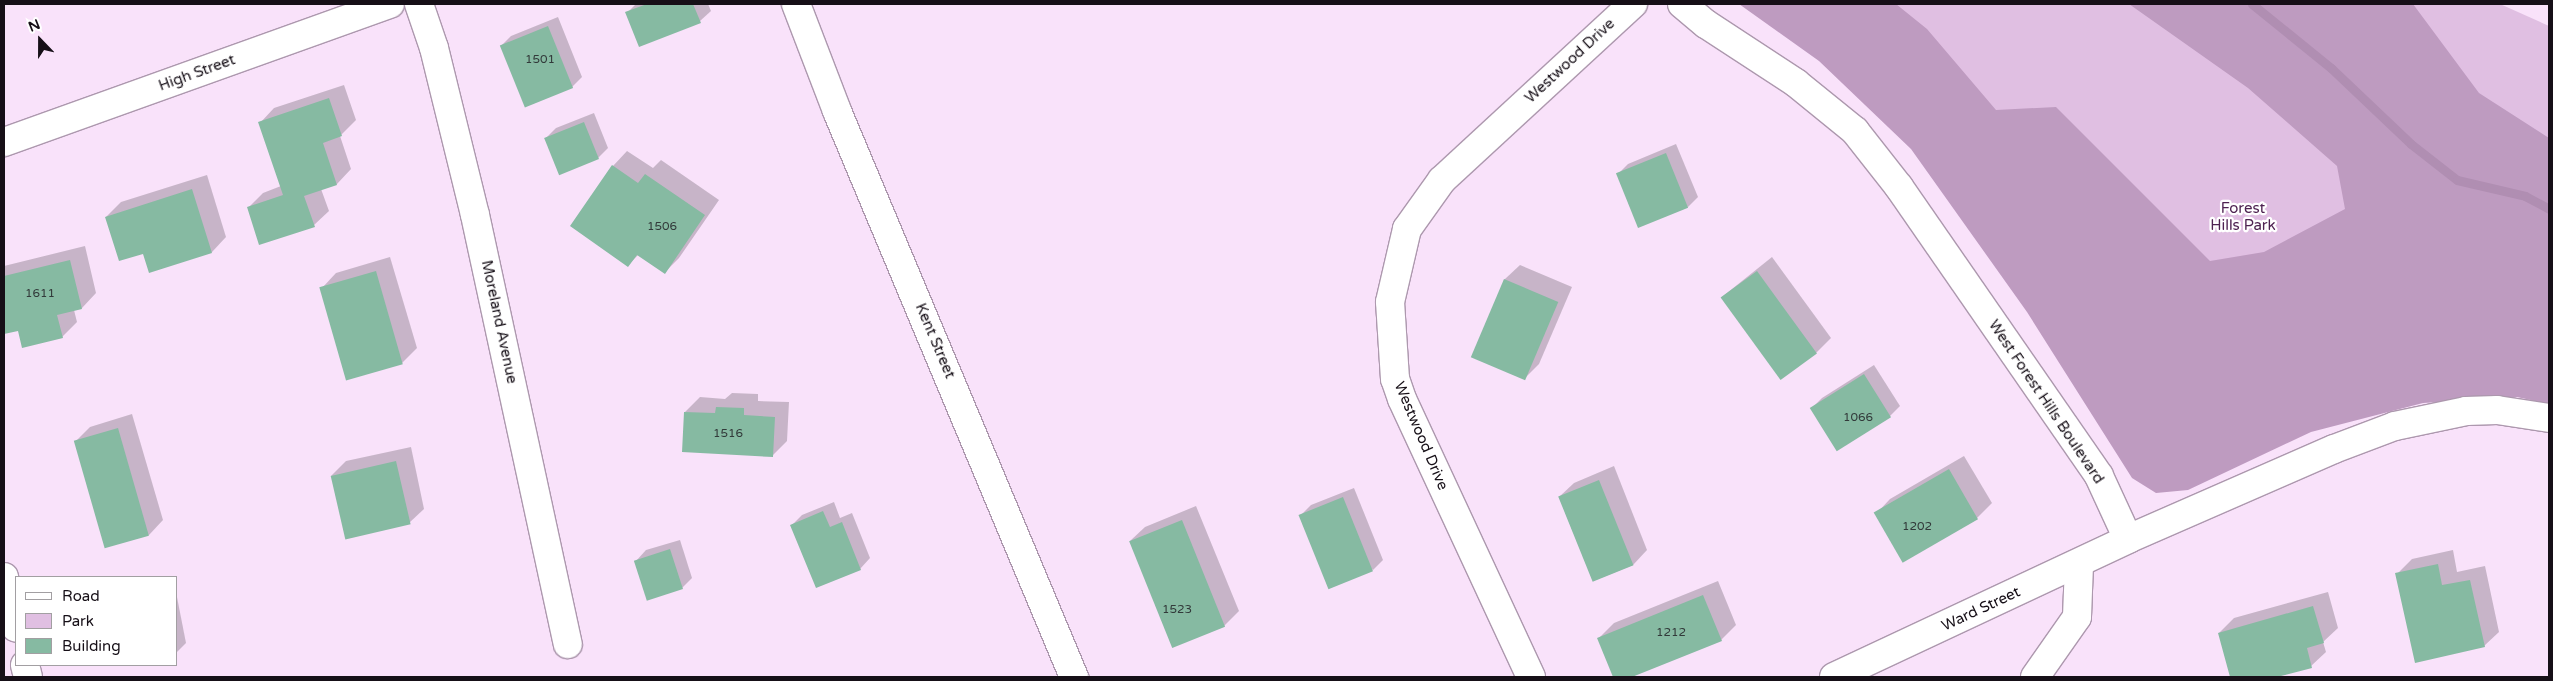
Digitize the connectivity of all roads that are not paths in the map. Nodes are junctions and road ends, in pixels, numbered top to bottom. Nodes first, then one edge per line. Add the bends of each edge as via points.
1 (390, 4) edge
2 (420, 4) edge
3 (796, 4) edge
4 (1633, 4) edge
5 (1682, 4) edge
6 (4, 142) edge
7 (2549, 418) edge
8 (2128, 539) junction
9 (2079, 564) junction
10 (4, 577) edge
11 (15, 624) edge
12 (568, 644) dead end
13 (1074, 677) edge
14 (1530, 677) edge
15 (1834, 677) edge
16 (2036, 677) edge

1 - 6 street, High Street
2 - 12 street, Moreland Avenue via 475,215
3 - 13 street, Kent Street via 837,111
4 - 14 street, Westwood Drive via 1431,193 1408,229 1390,302 1395,379 1402,399
5 - 8 street, West Forest Hills Boulevard via 1706,24 1796,82 1854,131 1899,187 2099,476
7 - 8 street via 2497,410 2466,411 2395,426 2334,449
8 - 9 street, Ward Street
9 - 15 street, Ward Street
9 - 16 street via 2077,617
10 - 11 street

